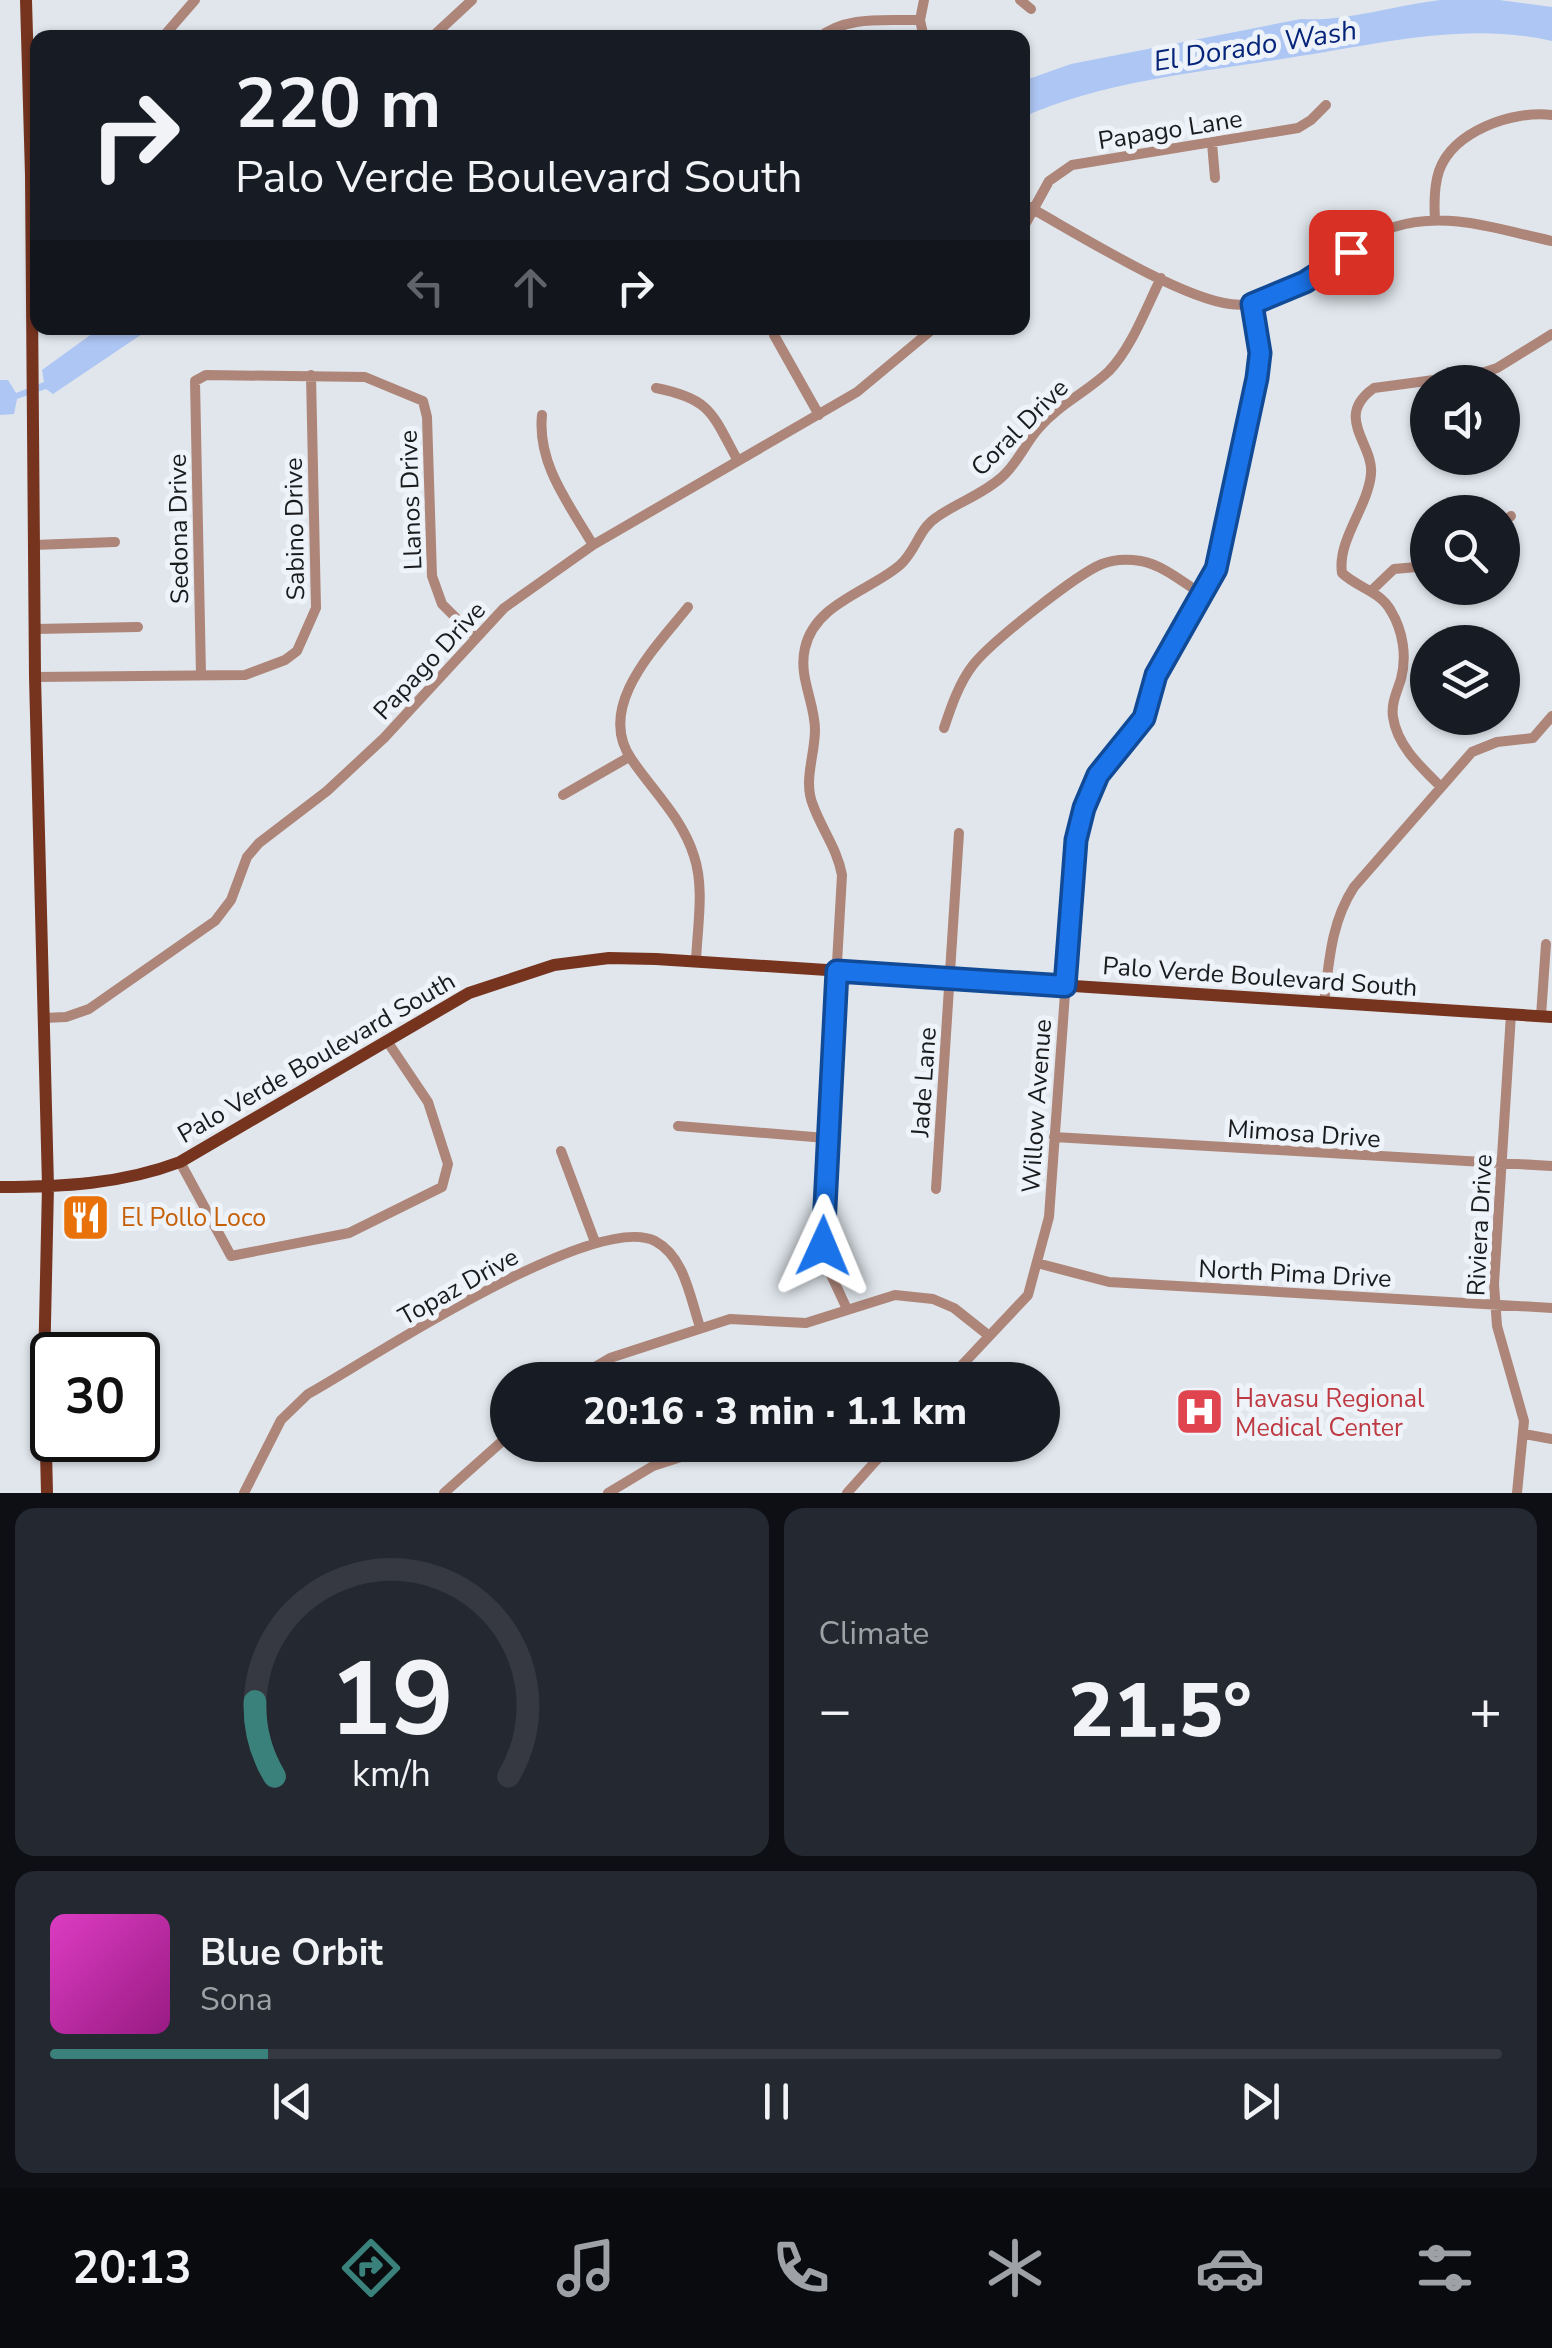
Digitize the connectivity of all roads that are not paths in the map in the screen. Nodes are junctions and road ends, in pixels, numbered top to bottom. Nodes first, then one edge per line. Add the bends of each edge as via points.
1 (26, 0) edge
2 (194, 0) edge
3 (472, 0) edge
4 (924, 0) edge
5 (1020, 0) edge
6 (1031, 9) dead end
7 (920, 20) junction
8 (169, 30) edge
9 (440, 30) edge
10 (830, 30) edge
11 (922, 30) edge
12 (30, 88) edge
13 (1326, 104) dead end
14 (1552, 115) edge
15 (1212, 143) junction
16 (1216, 178) dead end
17 (1030, 208) edge
18 (1034, 210) junction
19 (1030, 217) edge
20 (1434, 218) junction
21 (1552, 241) edge
22 (1161, 278) junction
23 (1252, 304) junction
24 (1552, 334) edge
25 (34, 335) edge
26 (775, 335) edge
27 (926, 335) edge
28 (311, 375) junction
29 (195, 381) joint
30 (656, 388) dead end
31 (542, 415) dead end
32 (820, 415) junction
33 (738, 460) junction
34 (115, 542) dead end
35 (34, 545) junction
36 (593, 545) junction
37 (1410, 568) edge
38 (1371, 591) junction
39 (1202, 594) junction
40 (688, 606) dead end
41 (138, 627) dead end
42 (35, 629) junction
43 (475, 637) junction
44 (201, 675) junction
45 (36, 678) junction
46 (1552, 716) edge
47 (944, 728) dead end
48 (629, 757) junction
49 (1441, 787) junction
50 (562, 795) dead end
51 (960, 833) dead end
52 (1546, 944) dead end
53 (696, 962) junction
54 (837, 971) junction
55 (949, 979) junction
56 (1065, 986) junction
57 (1324, 1002) junction
58 (1511, 1014) junction
59 (1546, 1016) edge
60 (44, 1018) junction
61 (387, 1041) junction
62 (678, 1126) dead end
63 (1054, 1137) junction
64 (826, 1138) junction
65 (561, 1152) dead end
66 (180, 1162) junction
67 (1502, 1165) junction
68 (1552, 1166) edge
69 (48, 1186) junction
70 (0, 1187) edge
71 (936, 1188) dead end
72 (595, 1242) junction
73 (1038, 1263) junction
74 (1495, 1306) junction
75 (1552, 1308) edge
76 (847, 1310) junction
77 (700, 1328) junction
78 (48, 1332) edge
79 (988, 1335) junction
80 (603, 1362) edge
81 (964, 1362) edge
82 (1524, 1434) junction
83 (1552, 1439) edge
84 (490, 1452) edge
85 (47, 1462) edge
86 (665, 1462) edge
87 (875, 1462) edge
88 (47, 1493) edge
89 (244, 1493) edge
90 (444, 1493) edge
91 (608, 1493) edge
92 (847, 1493) edge
93 (1517, 1493) edge

1 - 12 main road
2 - 8 street
3 - 9 street
4 - 7 street
5 - 6 street
7 - 10 street via 854,22
7 - 11 street
13 - 15 street, Papago Lane via 1298,128
14 - 20 street via 1498,122 1462,142 1439,169
15 - 16 street
15 - 18 street, Papago Lane via 1072,165 1049,181
17 - 18 street
18 - 19 street
18 - 22 street
20 - 21 street
20 - 23 street via 1391,228 1305,282
22 - 23 street via 1208,299
22 - 54 street, Coral Drive via 1108,372 1038,429 1006,474 934,518 901,564 811,632 804,665 816,733 809,778 812,804 838,852 842,875
23 - 39 street, Willow Avenue via 1257,378 1216,569
24 - 38 street via 1479,374 1366,394 1356,422 1371,475 1341,566
25 - 35 main road
26 - 32 street
27 - 32 street, Papago Drive
28 - 29 street, Llanos Drive via 206,375
28 - 43 street, Llanos Drive via 365,377 424,401 435,590
28 - 44 street, Sabino Drive via 314,618 285,660 245,675
29 - 44 street, Sedona Drive
30 - 33 street via 704,404
31 - 36 street via 545,458
32 - 33 street, Papago Drive
33 - 36 street, Papago Drive
34 - 35 street
35 - 42 main road
36 - 43 street, Papago Drive via 504,608
37 - 38 street via 1394,569
38 - 49 street via 1383,598 1402,634 1404,666 1393,706 1398,735
39 - 47 street via 1143,562 1098,565 974,664
39 - 56 street, Willow Avenue via 1156,675 1144,718 1098,775 1084,808
40 - 48 street via 627,694 622,718
41 - 42 street
42 - 45 main road
43 - 60 street, Papago Drive via 384,738 258,843 215,921 89,1010
44 - 45 street, Sabino Drive
45 - 60 main road
46 - 49 street via 1533,738 1472,752
48 - 50 street
48 - 53 street via 670,808 694,857 700,884
49 - 57 street via 1344,903 1331,942
51 - 55 street, Jade Lane
52 - 59 street
53 - 54 main road, Palo Verde Boulevard South
53 - 61 main road, Palo Verde Boulevard South via 608,958 554,965 468,994
54 - 55 main road, Palo Verde Boulevard South
54 - 64 street, Coral Drive
55 - 56 main road, Palo Verde Boulevard South
55 - 71 street, Jade Lane
56 - 57 main road, Palo Verde Boulevard South
56 - 63 street, Willow Avenue
57 - 58 main road, Palo Verde Boulevard South
58 - 59 main road, Palo Verde Boulevard South
58 - 67 street, Riviera Drive
60 - 69 main road
61 - 66 main road, Palo Verde Boulevard South
61 - 66 street via 428,1102 448,1164 442,1187 348,1233 231,1256
62 - 64 street
63 - 67 street, Mimosa Drive
63 - 73 street, Willow Avenue via 1049,1217
64 - 76 street, Coral Drive via 823,1246
65 - 72 street
66 - 69 main road, Palo Verde Boulevard South via 128,1178
67 - 68 street, Mimosa Drive
67 - 74 street, Riviera Drive
69 - 70 main road, Palo Verde Boulevard South
69 - 78 main road
72 - 77 street, Topaz Drive via 634,1236 664,1247 678,1264
72 - 89 street, Topaz Drive via 527,1268 308,1394 280,1420
73 - 74 street, North Pima Drive via 1109,1282
73 - 79 street, Willow Avenue via 1028,1296
74 - 75 street, North Pima Drive
74 - 82 street, Riviera Drive
76 - 77 street via 806,1323 745,1317
76 - 79 street via 914,1294 954,1308
77 - 80 street
79 - 81 street, Willow Avenue
82 - 83 street
82 - 93 street, Riviera Drive
84 - 90 street
85 - 88 main road
86 - 91 street
87 - 92 street

